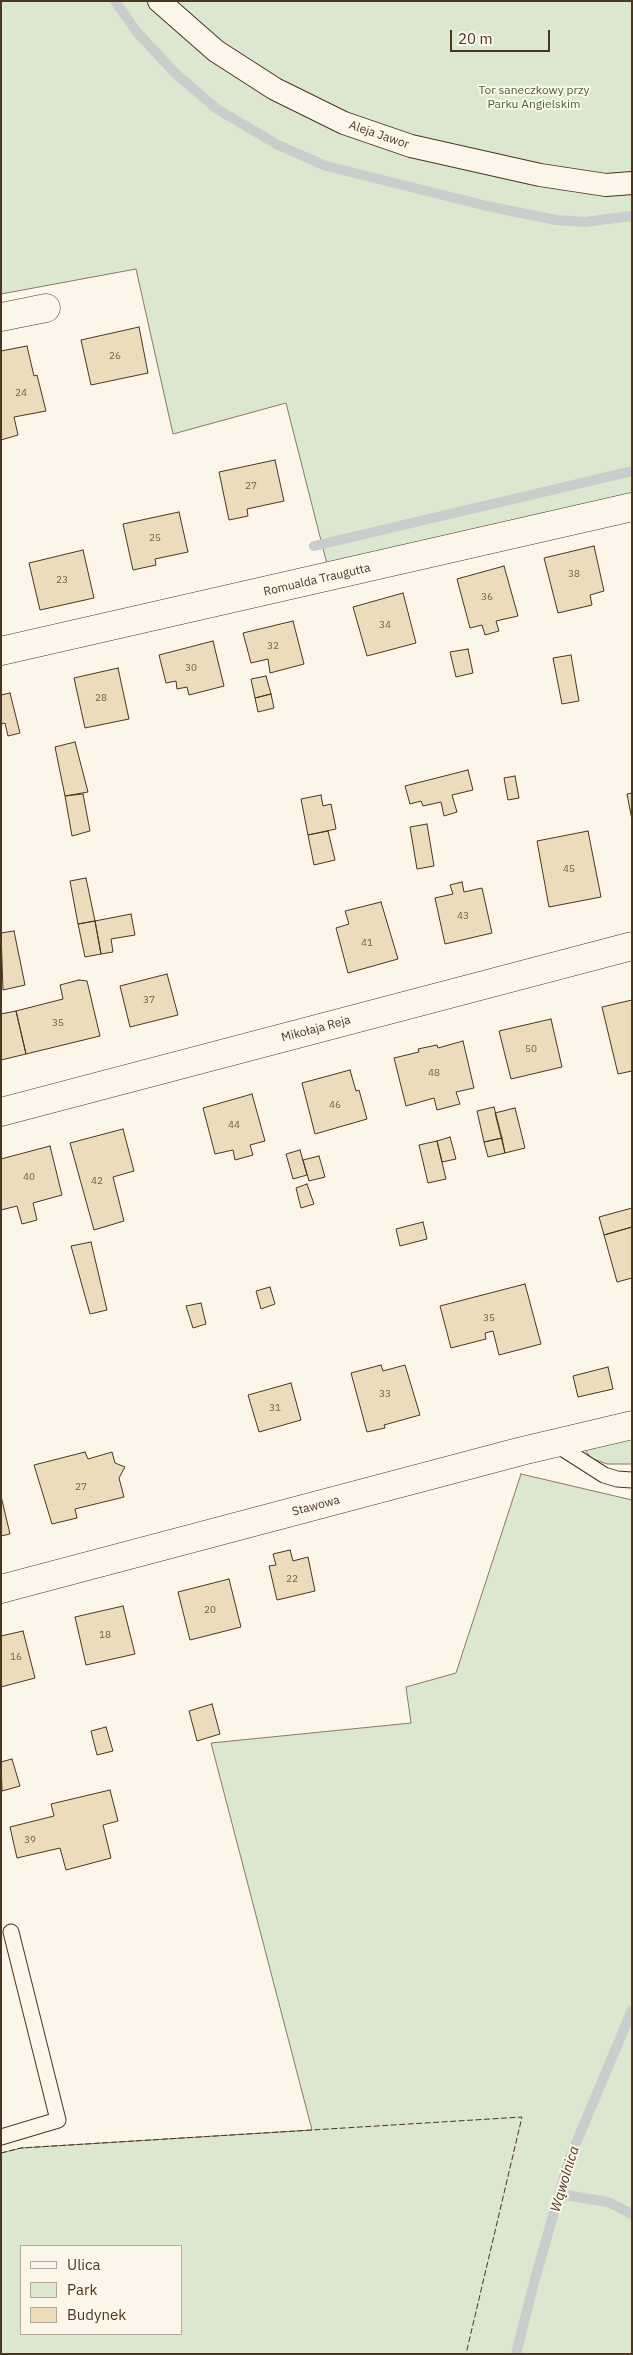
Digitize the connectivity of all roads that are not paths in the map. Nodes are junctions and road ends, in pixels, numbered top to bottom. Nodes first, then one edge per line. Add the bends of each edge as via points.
1 (159, 1) edge
2 (632, 183) edge
3 (46, 308) dead end
4 (1, 317) edge
5 (632, 507) edge
6 (1, 652) edge
7 (632, 946) edge
8 (1, 1112) edge
9 (632, 1425) edge
10 (554, 1444) junction
11 (632, 1480) edge
12 (1, 1589) edge
13 (12, 1932) dead end
14 (1, 2138) edge

1 - 2 street, Aleja Jawor via 216,52 275,90 344,123 411,146 540,175 606,185
3 - 4 street
5 - 6 street, Romualda Traugutta
7 - 8 street, Mikołaja Reja
9 - 10 street, Stawowa
10 - 11 lane via 604,1475
10 - 12 street, Stawowa
13 - 14 lane via 58,2120

